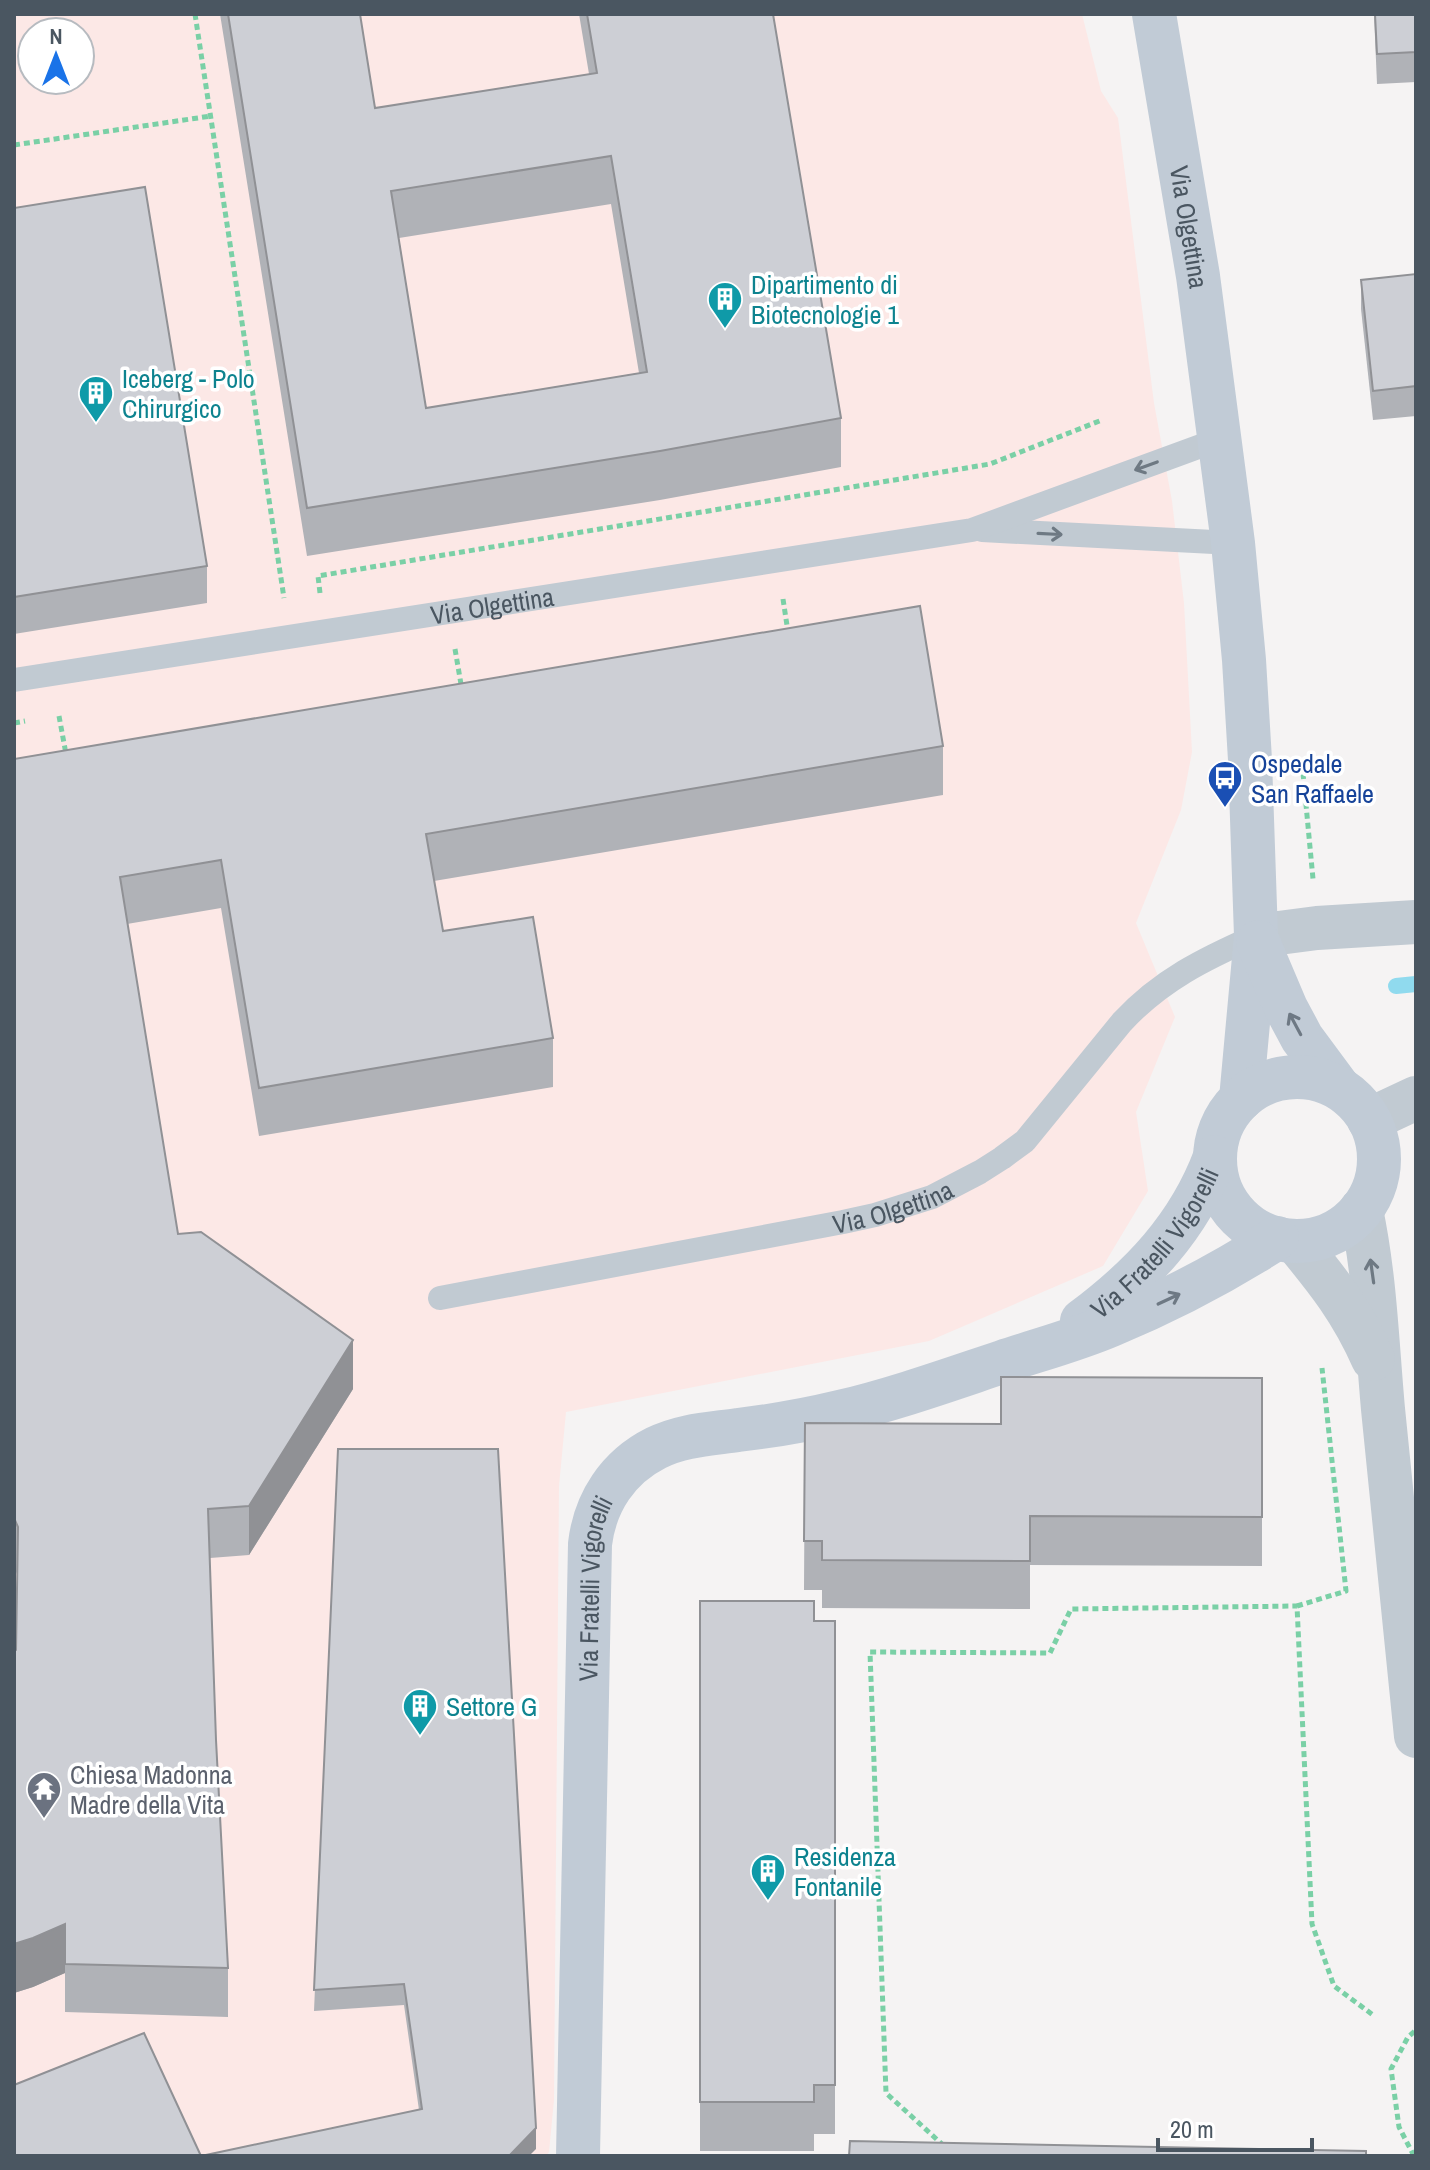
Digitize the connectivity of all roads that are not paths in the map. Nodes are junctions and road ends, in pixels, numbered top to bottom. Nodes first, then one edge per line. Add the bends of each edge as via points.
1 (1154, 14) edge
2 (1220, 439) junction
3 (1087, 488) junction
4 (972, 530) junction
5 (1092, 536) junction
6 (1233, 543) junction
7 (14, 680) edge
8 (1416, 922) edge
9 (1256, 936) junction
10 (1339, 1088) junction
11 (1416, 1098) edge
12 (1241, 1099) junction
13 (1369, 1120) junction
14 (1215, 1157) junction
15 (1361, 1210) junction
16 (1286, 1240) junction
17 (440, 1298) dead end
18 (1044, 1348) junction
19 (1380, 1376) junction
20 (1416, 1736) edge
21 (578, 2156) edge

1 - 2 street, Via Olgettina
2 -> 3 lane, Via Olgettina
2 - 6 street, Via Olgettina
3 - 4 lane, Via Olgettina
3 - 5 lane via 1079,499 1078,519
4 -> 5 lane, Via Olgettina
4 - 7 lane, Via Olgettina
5 - 6 lane, Via Olgettina
6 - 9 street, Via Olgettina via 1250,760
8 - 9 street, Via Olgettina
10 -> 9 street, Via Olgettina via 1302,1038
9 - 12 street, Via Olgettina
9 - 17 lane, Via Olgettina via 1159,987 1122,1022 1025,1141 932,1197 843,1222
10 - 12 street via 1297,1076 1268,1082
10 - 13 street
11 - 13 street
12 - 14 street via 1223,1124
13 - 15 street via 1379,1160 1376,1181
14 - 16 street via 1227,1203 1252,1228
14 - 18 street, Via Fratelli Vigorelli via 1192,1207 1159,1254 1102,1306
15 - 16 street via 1321,1237
19 -> 15 street via 1373,1278
18 -> 16 street, Via Fratelli Vigorelli via 1109,1326
16 - 19 street via 1336,1291 1360,1328
18 - 21 street, Via Fratelli Vigorelli via 850,1409 681,1438 635,1462 602,1500 590,1552
19 - 20 street

